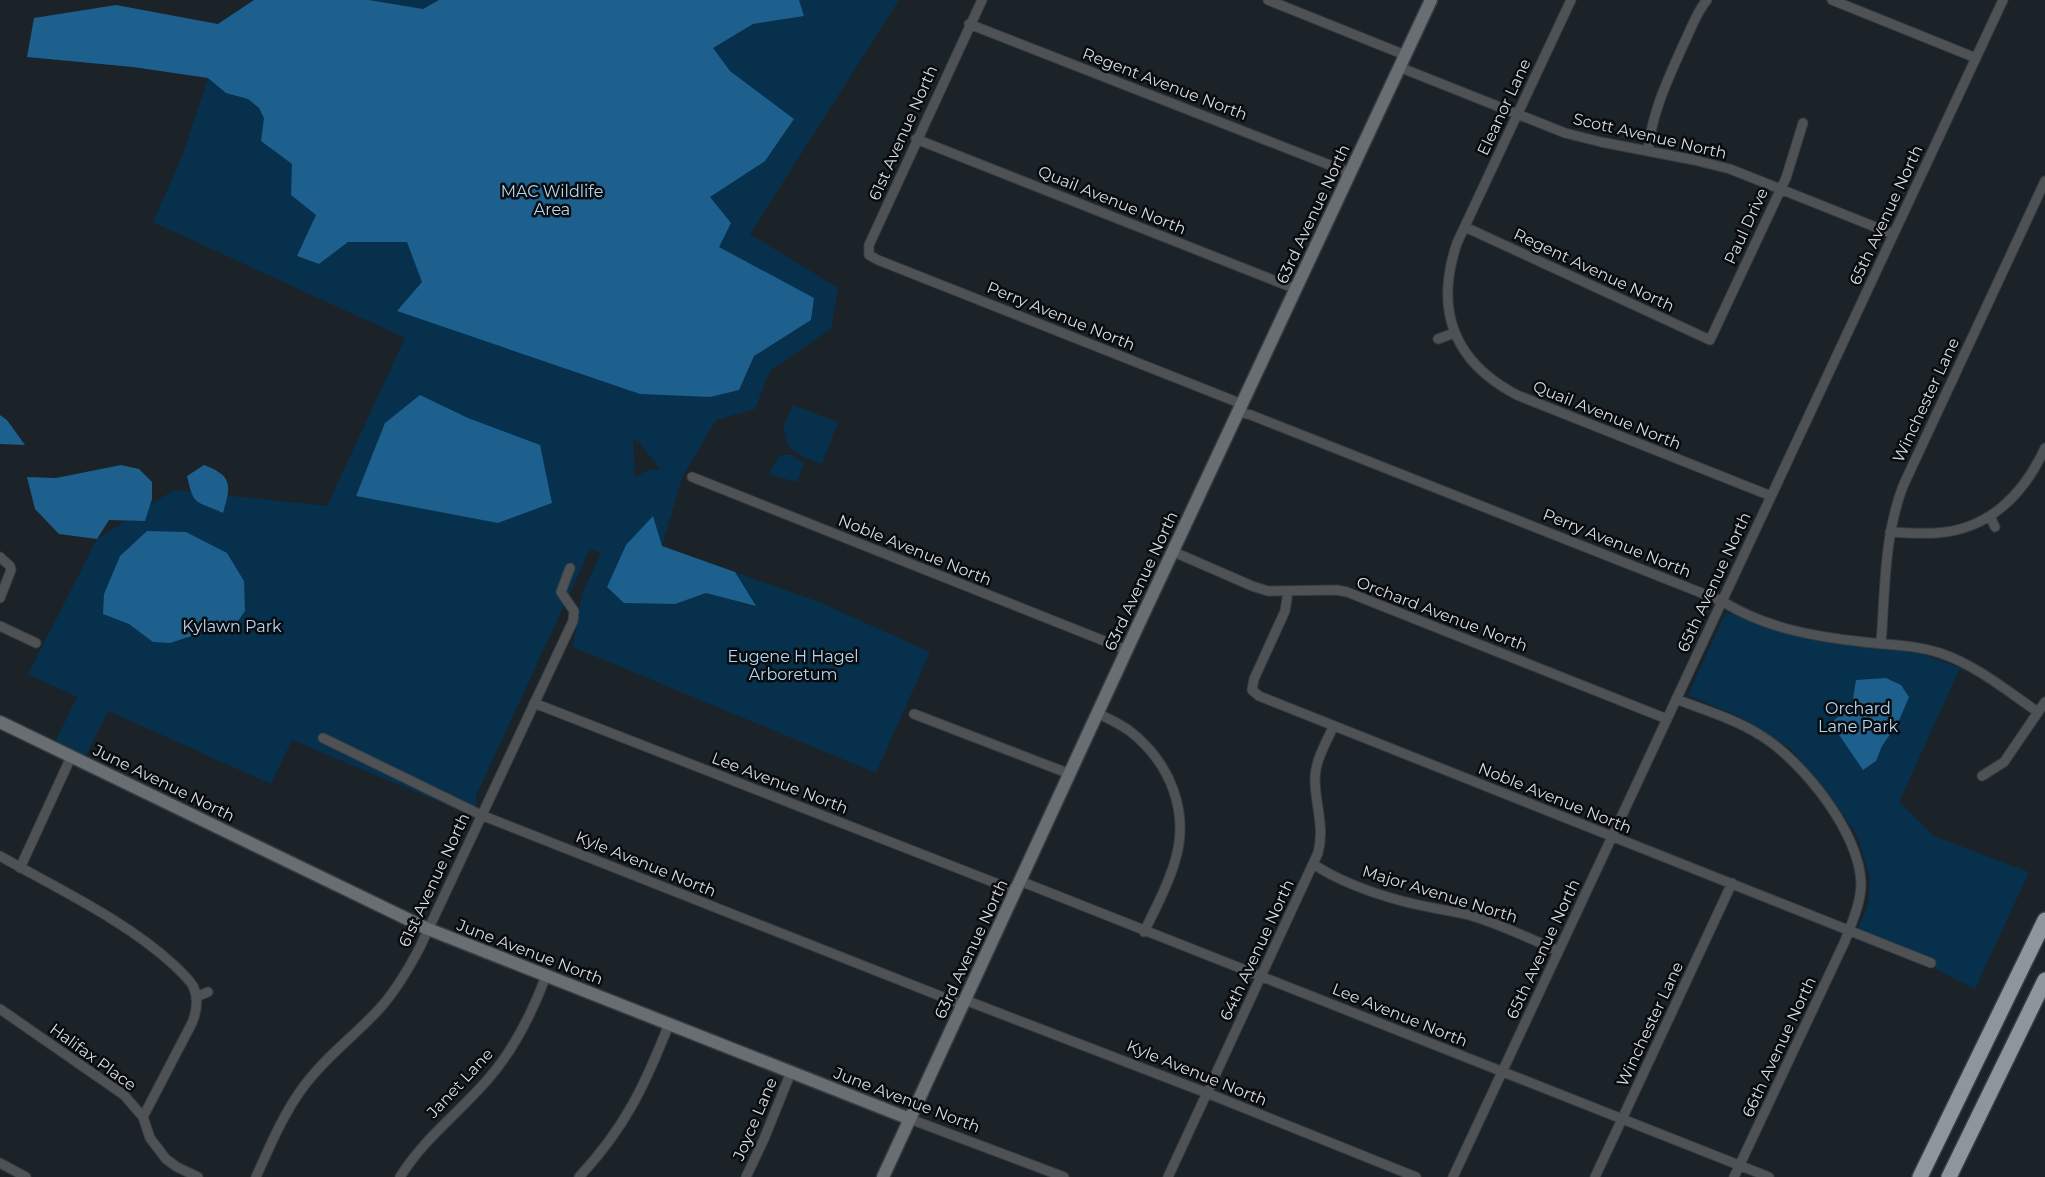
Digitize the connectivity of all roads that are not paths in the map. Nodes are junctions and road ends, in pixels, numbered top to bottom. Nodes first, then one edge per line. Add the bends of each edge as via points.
1 (982, 0) edge
2 (1268, 0) edge
3 (1431, 0) edge
4 (1571, 0) edge
5 (1708, 0) edge
6 (1832, 0) edge
7 (2003, 0) edge
8 (1285, 3) edge
9 (969, 24) junction
10 (1405, 55) junction
11 (1976, 58) junction
12 (1399, 67) junction
13 (1517, 115) junction
14 (1803, 123) dead end
15 (916, 139) junction
16 (1648, 151) junction
17 (1350, 172) junction
18 (2045, 181) edge
19 (1780, 189) junction
20 (1465, 227) junction
21 (1894, 234) junction
22 (869, 255) joint
23 (1296, 289) junction
24 (1454, 333) junction
25 (1438, 339) dead end
26 (1710, 340) joint
27 (1241, 408) junction
28 (2045, 448) edge
29 (692, 477) dead end
30 (1771, 496) junction
31 (1990, 516) junction
32 (1995, 527) dead end
33 (1890, 532) junction
34 (1174, 552) junction
35 (0, 557) edge
36 (570, 568) dead end
37 (1288, 592) junction
38 (0, 598) edge
39 (1722, 601) junction
40 (0, 626) edge
41 (36, 643) dead end
42 (1881, 644) junction
43 (1127, 650) junction
44 (1676, 698) junction
45 (2045, 702) edge
46 (534, 703) junction
47 (2038, 712) junction
48 (1098, 713) junction
49 (914, 714) dead end
50 (1666, 719) junction
51 (0, 722) edge
52 (1333, 726) junction
53 (323, 738) dead end
54 (71, 757) junction
55 (1070, 774) junction
56 (1982, 776) dead end
57 (481, 815) junction
58 (1612, 837) junction
59 (0, 856) edge
60 (1313, 864) junction
61 (20, 868) junction
62 (1732, 883) junction
63 (1018, 886) junction
64 (2045, 920) edge
65 (428, 929) junction
66 (1849, 930) junction
67 (1144, 932) junction
68 (1558, 951) junction
69 (1931, 963) dead end
70 (546, 976) junction
71 (1262, 976) junction
72 (2045, 980) edge
73 (208, 992) dead end
74 (196, 997) junction
75 (964, 1003) junction
76 (0, 1009) edge
77 (669, 1024) junction
78 (791, 1072) junction
79 (1502, 1072) junction
80 (1207, 1093) junction
81 (143, 1117) junction
82 (910, 1119) junction
83 (1622, 1119) junction
84 (0, 1163) edge
85 (1740, 1166) junction
86 (26, 1177) edge
87 (198, 1177) edge
88 (256, 1177) edge
89 (400, 1177) edge
90 (579, 1177) edge
91 (746, 1177) edge
92 (883, 1177) edge
93 (1064, 1177) edge
94 (1168, 1177) edge
95 (1416, 1177) edge
96 (1452, 1177) edge
97 (1594, 1177) edge
98 (1734, 1177) edge
99 (1769, 1177) edge
100 (1920, 1177) edge
101 (1949, 1177) edge
102 (1956, 1177) edge

1 - 9 street
2 - 8 street
3 - 10 street, 63rd Avenue North
4 - 13 street, Eleanor Lane
5 - 16 street via 1696,17 1664,89 1654,117
6 - 11 street
7 - 11 street, 65th Avenue North
8 - 10 street
9 - 15 street, 61st Avenue North
9 - 17 street, Regent Avenue North
10 - 12 street, 63rd Avenue North
11 - 21 street, 65th Avenue North
12 - 13 street, Scott Avenue North
12 - 17 street, 63rd Avenue North
13 - 16 street, Scott Avenue North via 1565,133
13 - 20 street, Eleanor Lane
14 - 19 street, Paul Drive
15 - 22 street, 61st Avenue North via 869,245
15 - 23 street, Quail Avenue North
16 - 19 street, Scott Avenue North via 1730,169
17 - 23 street, 63rd Avenue North
18 - 33 street, Winchester Lane via 1903,486
19 - 21 street, Scott Avenue North
19 - 26 street, Paul Drive
20 - 24 street, Quail Avenue North via 1451,260 1448,278 1449,315
20 - 26 street, Regent Avenue North
21 - 30 street, 65th Avenue North
22 - 27 street, Perry Avenue North
23 - 27 street, 63rd Avenue North
24 - 25 street
24 - 30 street, Quail Avenue North via 1462,349 1486,376 1517,395
27 - 34 street, 63rd Avenue North
27 - 39 street, Perry Avenue North
28 - 31 street via 2029,479 2015,496
29 - 43 street, Noble Avenue North
30 - 39 street, 65th Avenue North
31 - 32 street
31 - 33 street via 1959,530
33 - 42 street, Winchester Lane
34 - 37 street, Orchard Avenue North via 1252,586
34 - 43 street, 63rd Avenue North
35 - 38 street via 11,570
36 - 46 street, 61st Avenue North via 561,592 574,611 573,621
37 - 50 street, Orchard Avenue North via 1347,592
37 - 52 street, Noble Avenue North via 1285,611 1252,690 1259,696
39 - 42 street, Perry Avenue North via 1764,621 1797,631
39 - 44 street, 65th Avenue North
40 - 41 street
42 - 47 street, Perry Avenue North via 1940,653 1963,663
43 - 48 street, 63rd Avenue North
44 - 50 street, 65th Avenue North
44 - 66 street via 1759,734 1794,760 1808,777 1840,821 1856,852 1861,885
45 - 47 street
46 - 57 street, 61st Avenue North
46 - 63 street, Lee Avenue North
47 - 56 street via 2004,762
48 - 55 street, 63rd Avenue North
48 - 67 street via 1129,730 1145,744 1169,778 1176,798 1180,840 1176,861
49 - 55 street
50 - 58 street, 65th Avenue North
51 - 54 street, June Avenue North
52 - 58 street, Noble Avenue North
52 - 60 street, 64th Avenue North via 1315,776 1321,842
53 - 57 street, Kyle Avenue North
54 - 61 street
54 - 65 street, June Avenue North
55 - 63 street, 63rd Avenue North
57 - 65 street, 61st Avenue North
57 - 75 street, Kyle Avenue North
58 - 62 street, Noble Avenue North
58 - 68 street, 65th Avenue North
59 - 61 street
60 - 68 street, Major Avenue North via 1367,889 1400,900 1469,915
60 - 71 street, 64th Avenue North
61 - 74 street via 130,931 163,955 184,975
62 - 66 street, Noble Avenue North
62 - 83 street, Winchester Lane
63 - 67 street, Lee Avenue North
63 - 75 street, 63rd Avenue North
64 - 100 highway
65 - 70 street, June Avenue North
65 - 88 street, 61st Avenue North via 409,968 380,1008 319,1068 290,1106
66 - 69 street, Noble Avenue North
66 - 85 street, 66th Avenue North
67 - 71 street, Lee Avenue North
68 - 79 street, 65th Avenue North
70 - 77 street, June Avenue North
70 - 89 street, Janet Lane via 526,1024 509,1052 489,1078 427,1140
71 - 79 street, Lee Avenue North
71 - 80 street, 64th Avenue North
72 - 101 highway
72 - 102 highway
73 - 74 street
74 - 81 street via 197,1010 192,1023
75 - 80 street, Kyle Avenue North
75 - 82 street, 63rd Avenue North
76 - 81 street, Halifax Place via 124,1095
77 - 78 street, June Avenue North
77 - 90 street via 626,1118
78 - 82 street, June Avenue North
78 - 91 street, Joyce Lane
79 - 83 street, Lee Avenue North
79 - 96 street, 65th Avenue North
80 - 94 street, 64th Avenue North
80 - 95 street, Kyle Avenue North
81 - 87 street, Halifax Place via 150,1138 166,1159
82 - 92 street, 63rd Avenue North
82 - 93 street, June Avenue North
83 - 85 street, Lee Avenue North
83 - 97 street, Winchester Lane
84 - 86 street
85 - 98 street, 66th Avenue North
85 - 99 street, Lee Avenue North

